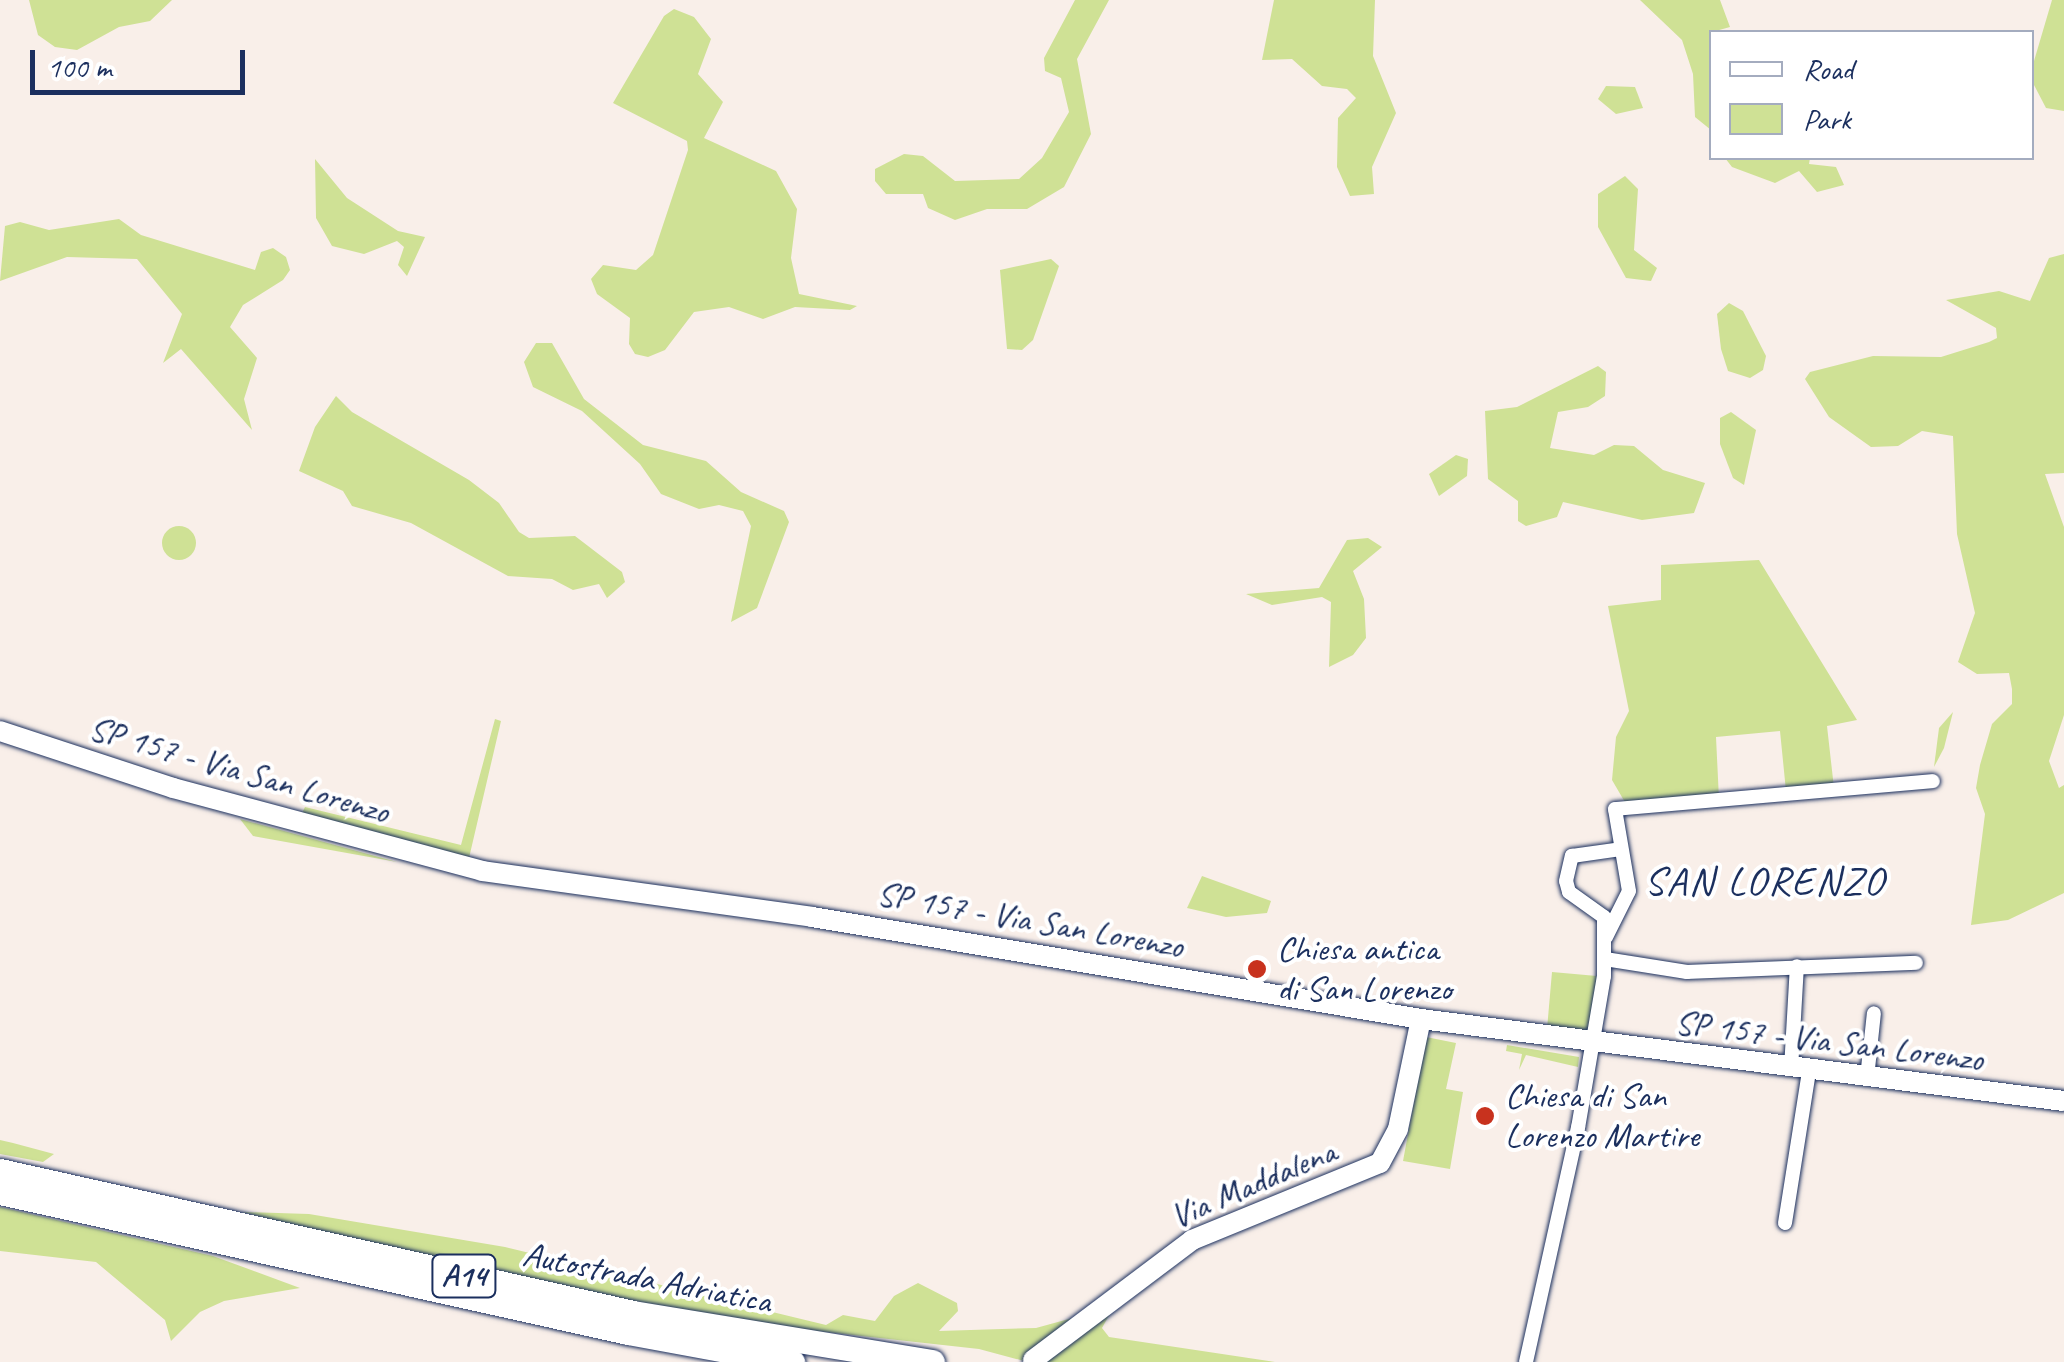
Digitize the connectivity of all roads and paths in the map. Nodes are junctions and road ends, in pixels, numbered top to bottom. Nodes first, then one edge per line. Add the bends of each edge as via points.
1 (0, 730) edge
2 (1933, 781) dead end
3 (1622, 849) junction
4 (1605, 938) junction
5 (1605, 960) junction
6 (1916, 963) dead end
7 (1797, 966) junction
8 (1874, 1012) dead end
9 (1421, 1019) junction
10 (1594, 1044) junction
11 (1800, 1071) junction
12 (1867, 1078) junction
13 (2064, 1101) edge
14 (0, 1171) edge
15 (0, 1192) edge
16 (1785, 1223) dead end
17 (1034, 1360) edge
18 (792, 1362) edge
19 (932, 1362) edge
20 (1526, 1362) edge

1 - 9 main road, SP 157 - Via San Lorenzo via 172,788 482,871 812,917
2 - 3 street via 1615,809
3 - 4 street via 1629,891
3 - 4 street via 1572,856 1566,880 1569,892 1604,917
4 - 5 street
5 - 7 street via 1687,972
5 - 10 street
6 - 7 street
7 - 11 street
8 - 12 street
9 - 10 main road, SP 157 - Via San Lorenzo
9 - 17 main road, Via Maddalena via 1398,1129 1380,1163 1192,1240
10 - 11 main road, SP 157 - Via San Lorenzo
10 - 20 street
11 - 12 main road, SP 157 - Via San Lorenzo
11 - 16 street
12 - 13 main road, SP 157 - Via San Lorenzo
14 - 19 highway, Autostrada Adriatica / A14 via 633,1312
15 - 18 highway, Autostrada Adriatica / A14 via 628,1332

